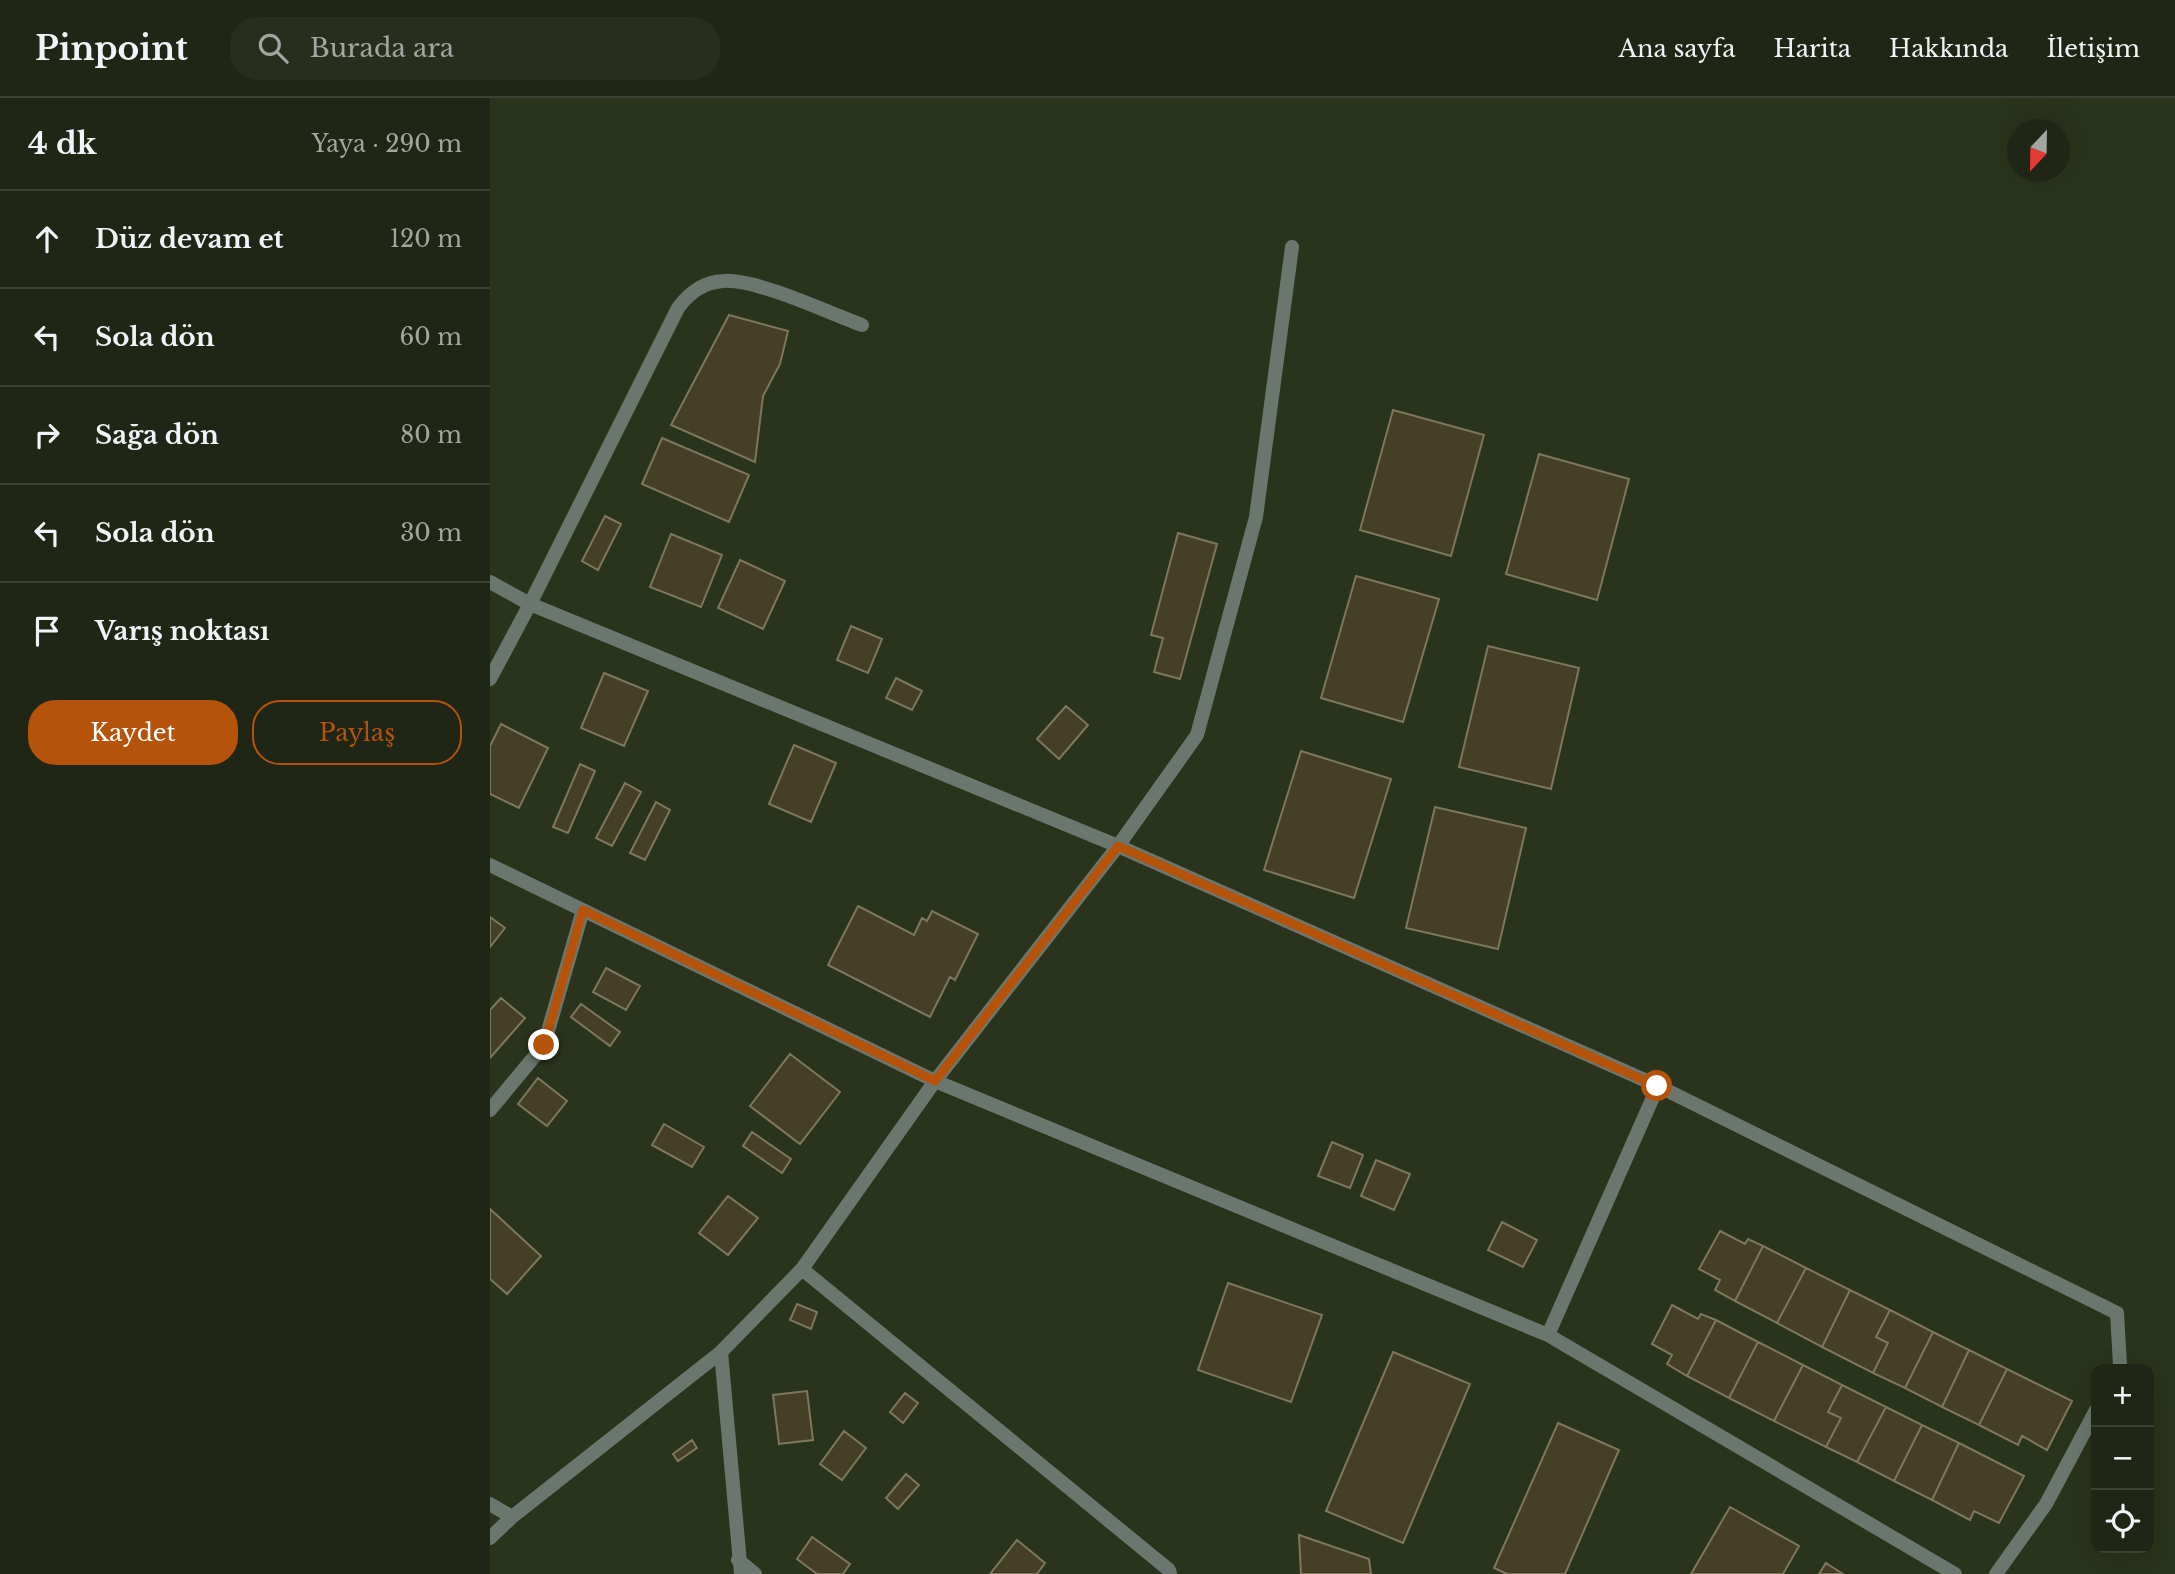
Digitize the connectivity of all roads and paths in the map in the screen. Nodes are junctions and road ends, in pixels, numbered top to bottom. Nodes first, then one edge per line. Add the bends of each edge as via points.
1 (1292, 247) dead end
2 (862, 325) dead end
3 (490, 582) edge
4 (530, 604) junction
5 (490, 679) edge
6 (1118, 846) junction
7 (490, 865) edge
8 (583, 910) junction
9 (935, 1081) junction
10 (1657, 1086) junction
11 (490, 1110) edge
12 (802, 1269) junction
13 (1548, 1335) junction
14 (721, 1352) junction
15 (2120, 1364) edge
16 (2091, 1419) edge
17 (490, 1503) edge
18 (512, 1517) junction
19 (490, 1538) edge
20 (739, 1567) edge
21 (755, 1574) edge
22 (1170, 1574) edge
23 (1955, 1574) edge
24 (1996, 1574) edge

1 - 6 street via 1256,517 1197,735
2 - 4 street via 734,281 709,284 686,298
3 - 4 street
4 - 5 street
4 - 6 street
6 - 9 street
6 - 10 street
7 - 8 street
8 - 9 street
8 - 11 street via 544,1045
9 - 12 street
9 - 13 street
10 - 13 street
10 - 15 street via 2117,1313
12 - 14 street
12 - 22 street
13 - 23 street
14 - 18 street
14 - 20 street
16 - 24 street via 2046,1504
17 - 18 street
18 - 19 street
20 - 21 street

